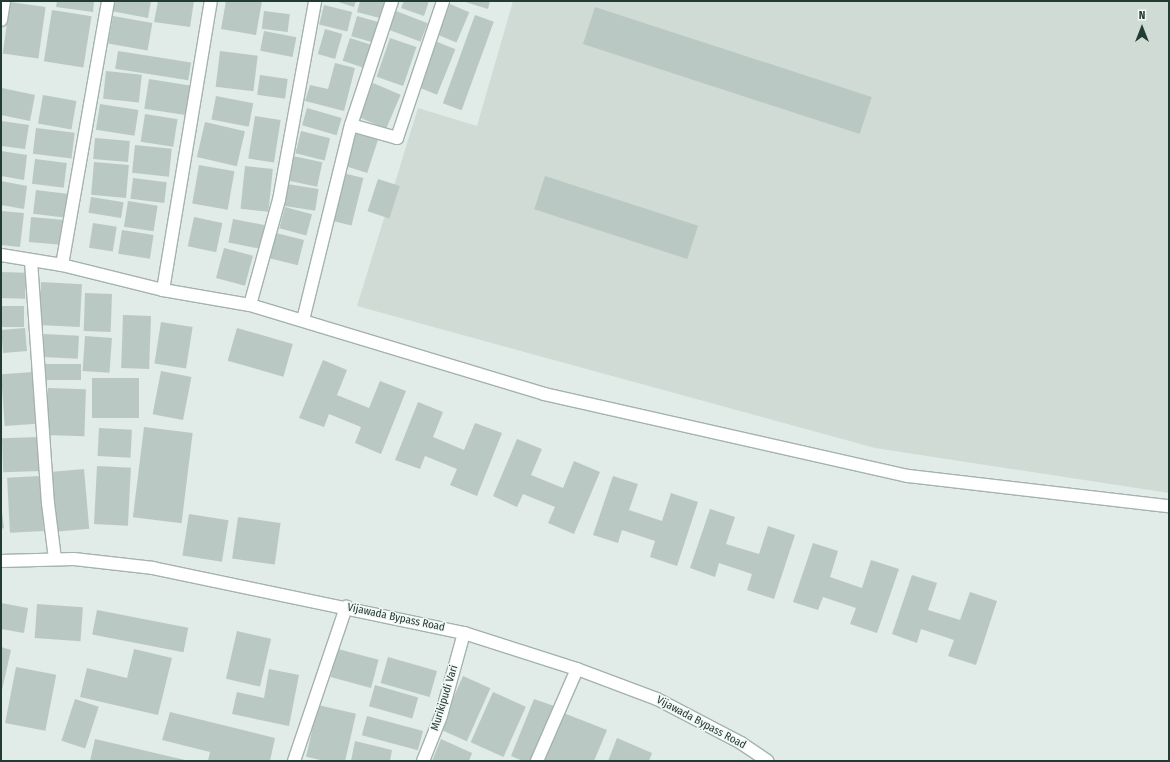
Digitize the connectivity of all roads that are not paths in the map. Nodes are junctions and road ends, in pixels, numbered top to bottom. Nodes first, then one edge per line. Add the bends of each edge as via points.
1 (4, 1) edge
2 (108, 1) edge
3 (211, 1) edge
4 (315, 1) edge
5 (392, 1) edge
6 (443, 1) edge
7 (1, 20) edge
8 (351, 125) junction
9 (1, 255) edge
10 (31, 261) junction
11 (62, 265) junction
12 (163, 290) junction
13 (250, 305) junction
14 (303, 320) junction
15 (1169, 506) edge
16 (55, 559) junction
17 (1, 561) edge
18 (346, 607) junction
19 (464, 633) junction
20 (576, 669) junction
21 (294, 761) edge
22 (423, 761) edge
23 (537, 761) edge
24 (768, 761) edge

1 - 7 street
2 - 11 street
3 - 12 street
4 - 13 street via 279,200
5 - 8 street
6 - 8 street via 397,138
8 - 14 street
9 - 10 street
10 - 11 street
10 - 16 street via 48,503
11 - 12 street
12 - 13 street
13 - 14 street
14 - 15 street via 544,394 908,476
16 - 17 street, Vijawada Bypass Road
16 - 18 street, Vijawada Bypass Road via 153,568
18 - 19 street, Vijawada Bypass Road
18 - 21 street
19 - 20 street, Vijawada Bypass Road
19 - 22 street, Murikipudi Vari via 441,716
20 - 23 street
20 - 24 street, Vijawada Bypass Road via 657,699 741,743

